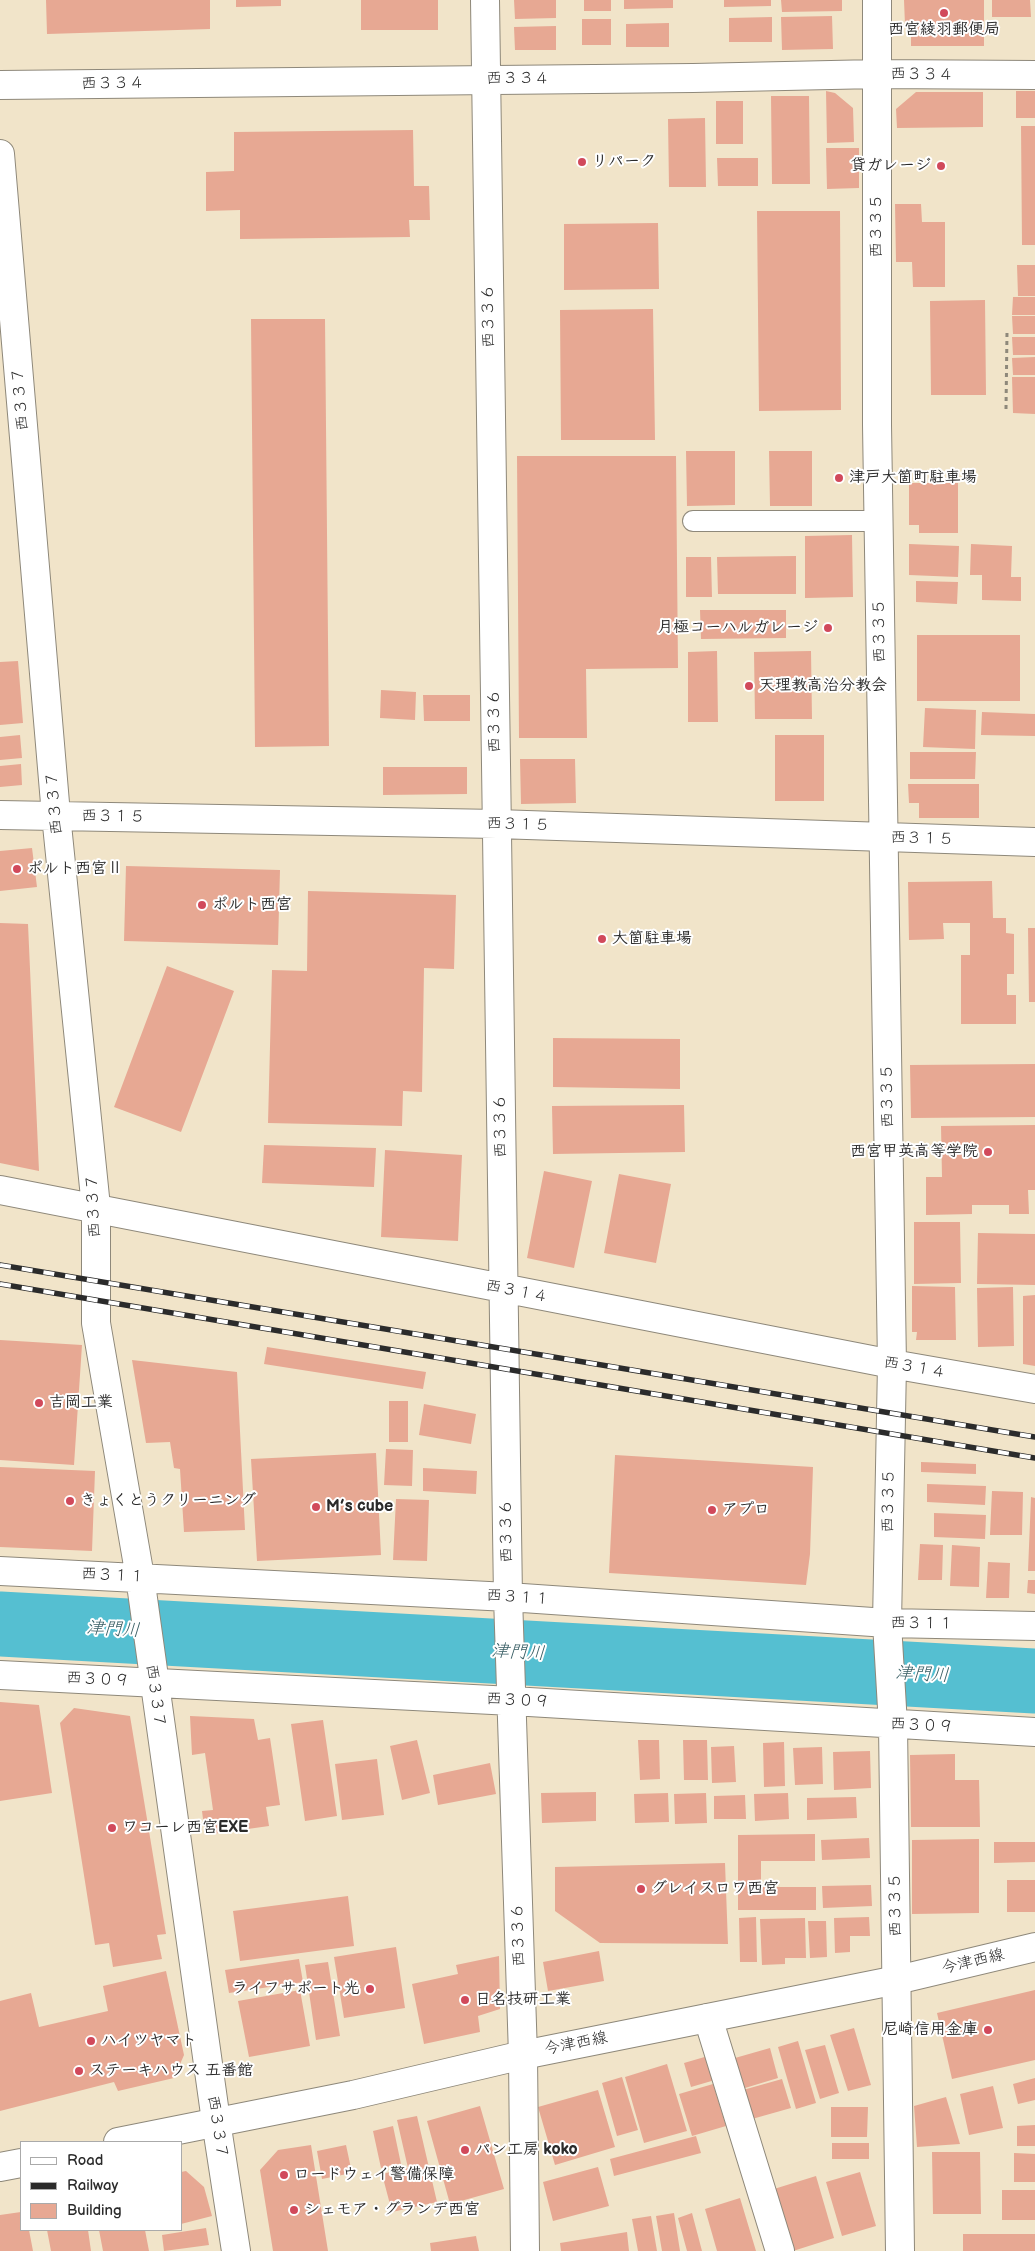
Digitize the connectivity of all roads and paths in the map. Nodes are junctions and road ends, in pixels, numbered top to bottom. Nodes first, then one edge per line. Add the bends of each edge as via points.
1 (485, 0) edge
2 (877, 0) edge
3 (877, 74) junction
4 (1035, 75) edge
5 (486, 79) junction
6 (0, 85) edge
7 (0, 154) edge
8 (1007, 332) dead end
9 (1006, 409) dead end
10 (693, 521) dead end
11 (878, 522) junction
12 (0, 815) edge
13 (56, 815) junction
14 (497, 824) junction
15 (883, 838) junction
16 (1035, 842) edge
17 (0, 1190) edge
18 (96, 1207) junction
19 (503, 1289) junction
20 (892, 1364) junction
21 (1035, 1389) edge
22 (0, 1571) edge
23 (141, 1589) junction
24 (508, 1597) junction
25 (887, 1623) junction
26 (1035, 1626) edge
27 (152, 1671) junction
28 (0, 1675) edge
29 (512, 1701) junction
30 (893, 1725) junction
31 (1035, 1732) edge
32 (1035, 1947) edge
33 (897, 1980) junction
34 (708, 2018) junction
35 (523, 2055) junction
36 (216, 2121) junction
37 (123, 2141) edge
38 (20, 2163) edge
39 (0, 2167) edge
40 (236, 2251) edge
41 (524, 2251) edge
42 (780, 2251) edge
43 (899, 2251) edge

1 - 5 street, 西３３６
2 - 3 street, 西３３５
3 - 4 street, 西３３４
3 - 5 street, 西３３４
3 - 11 street, 西３３５
5 - 6 street, 西３３４
5 - 14 street, 西３３６
7 - 13 street, 西３３７
8 - 9 path
10 - 11 lane
11 - 15 street, 西３３５
12 - 13 street, 西３１５
13 - 14 street, 西３１５
13 - 18 street, 西３３７
14 - 15 street, 西３１５
14 - 19 street, 西３３６
15 - 16 street, 西３１５
15 - 20 street, 西３３５
17 - 18 street, 西３１４
18 - 19 street, 西３１４
18 - 23 street, 西３３７ via 96,1323
19 - 20 street, 西３１４
19 - 24 street, 西３３６
20 - 21 street, 西３１４
20 - 25 street, 西３３５
22 - 23 street, 西３１１
23 - 24 street, 西３１１
23 - 27 street, 西３３７
24 - 25 street, 西３１１
24 - 29 street, 西３３６
25 - 26 street, 西３１１
25 - 30 street, 西３３５
27 - 28 street, 西３０９
27 - 29 street, 西３０９
27 - 36 street, 西３３７
29 - 30 street, 西３０９
29 - 35 street, 西３３６
30 - 31 street, 西３０９
30 - 33 street, 西３３５
32 - 33 street, 今津西線
33 - 34 street, 今津西線
33 - 43 street, 西３３５
34 - 35 street, 今津西線
34 - 42 street
35 - 36 street, 今津西線
35 - 41 street, 西３３６
36 - 37 street, 今津西線
36 - 40 street, 西３３７
38 - 39 street

